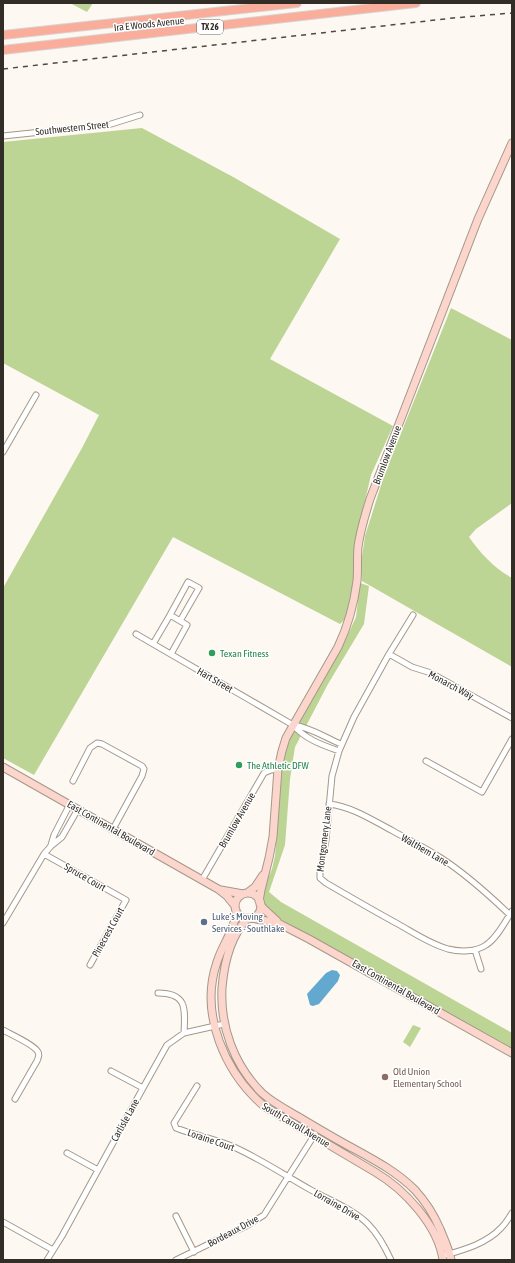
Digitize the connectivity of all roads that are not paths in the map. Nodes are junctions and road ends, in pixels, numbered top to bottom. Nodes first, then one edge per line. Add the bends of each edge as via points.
1 (297, 3) edge
2 (416, 3) edge
3 (3, 35) edge
4 (3, 50) edge
5 (140, 115) dead end
6 (3, 136) edge
7 (512, 143) edge
8 (36, 395) dead end
9 (3, 452) edge
10 (170, 614) junction
11 (413, 615) dead end
12 (180, 621) junction
13 (136, 634) dead end
14 (152, 644) junction
15 (171, 654) junction
16 (389, 654) junction
17 (512, 718) edge
18 (293, 725) junction
19 (512, 739) edge
20 (341, 744) junction
21 (339, 752) junction
22 (426, 761) dead end
23 (3, 767) edge
24 (278, 769) junction
25 (73, 781) dead end
26 (70, 804) junction
27 (329, 804) junction
28 (78, 809) junction
29 (113, 829) junction
30 (51, 846) junction
31 (44, 854) junction
32 (265, 872) junction
33 (202, 880) junction
34 (218, 889) junction
35 (244, 894) junction
36 (126, 900) joint
37 (260, 902) junction
38 (236, 908) junction
39 (511, 913) edge
40 (250, 918) junction
41 (278, 923) junction
42 (3, 924) edge
43 (475, 950) junction
44 (90, 965) dead end
45 (481, 969) dead end
46 (158, 993) dead end
47 (224, 1024) junction
48 (215, 1025) junction
49 (3, 1030) edge
50 (184, 1033) junction
51 (512, 1053) edge
52 (111, 1071) dead end
53 (197, 1086) dead end
54 (142, 1088) junction
55 (15, 1099) dead end
56 (318, 1129) junction
57 (314, 1137) junction
58 (67, 1152) dead end
59 (98, 1170) junction
60 (289, 1177) junction
61 (512, 1213) edge
62 (176, 1216) dead end
63 (3, 1222) edge
64 (53, 1250) junction
65 (194, 1252) junction
66 (446, 1257) edge
67 (47, 1260) edge
68 (176, 1260) edge
69 (390, 1260) edge

1 - 3 main road, Ira E Woods Avenue / TX 26
2 - 4 main road, Ira E Woods Avenue / TX 26
5 - 6 street, Southwestern Street via 108,125
7 - 18 main road, Brumlow Avenue via 478,219 370,499 358,548 354,598 345,631
8 - 9 street
10 - 12 street
10 - 12 street via 188,582 199,588
10 - 14 street
11 - 16 street, Montgomery Lane
12 - 15 street via 188,624
13 - 14 street, Hart Street
14 - 15 street, Hart Street
15 - 18 street, Hart Street
16 - 17 street, Monarch Way via 412,667 431,673
16 - 20 street, Montgomery Lane
18 - 20 street
18 - 21 street via 306,737
18 - 24 main road, Brumlow Avenue via 286,738
19 - 22 street via 482,792
20 - 21 street, Montgomery Lane
21 - 27 street, Montgomery Lane via 332,776
23 - 26 main road, East Continental Boulevard
24 - 32 main road, Brumlow Avenue via 272,837
24 - 33 street, Brumlow Avenue via 264,774
25 - 29 street via 90,748 97,743 144,769
26 - 28 main road, East Continental Boulevard
26 - 30 street
27 - 39 street, Walthem Lane via 356,811 441,858
27 - 43 street, Montgomery Lane via 326,840 319,875 323,881 437,945 453,950
28 - 29 main road, East Continental Boulevard
28 - 30 street via 62,837
29 - 33 main road, East Continental Boulevard
30 - 31 street
31 - 36 street, Spruce Court
31 - 42 street
32 - 35 main road, Brumlow Avenue via 255,887
32 - 37 main road, Brumlow Avenue
33 - 34 main road, East Continental Boulevard
34 - 35 main road, East Continental Boulevard
34 - 38 main road, East Continental Boulevard
35 - 37 main road via 254,895
35 - 38 main road via 237,899
36 - 44 street, Pinecrest Court
37 - 40 main road via 258,912
37 - 41 main road, East Continental Boulevard
38 - 40 main road via 241,916
38 - 48 main road, South Carroll Avenue via 235,921 213,974
39 - 43 street via 491,941
40 - 41 main road, East Continental Boulevard
40 - 47 main road, South Carroll Avenue via 240,927 228,952 222,1003
41 - 51 main road, East Continental Boulevard
43 - 45 street
46 - 50 street via 174,995 181,999 184,1006
47 - 48 street, Carlisle Lane
47 - 56 main road, South Carroll Avenue via 240,1064 262,1092
48 - 50 street, Carlisle Lane
48 - 57 main road, South Carroll Avenue via 231,1069 255,1099
49 - 55 street via 38,1050 39,1054
50 - 54 street, Carlisle Lane via 167,1045
52 - 54 street
53 - 60 street, Loraine Court via 174,1123 176,1128 236,1148
54 - 59 street, Carlisle Lane
56 - 57 street, Bordeaux Drive
56 - 66 main road, South Carroll Avenue via 387,1167 416,1191 439,1227
57 - 60 street, Bordeaux Drive
57 - 66 main road, South Carroll Avenue via 376,1172 400,1189 428,1223
58 - 59 street
59 - 64 street, Carlisle Lane
60 - 65 street, Bordeaux Drive via 264,1215
60 - 69 street, Lorraine Drive via 368,1224 382,1243
61 - 66 street via 502,1228 486,1240
62 - 65 street
63 - 64 street
64 - 67 street, Carlisle Lane
65 - 68 street, Bordeaux Drive

